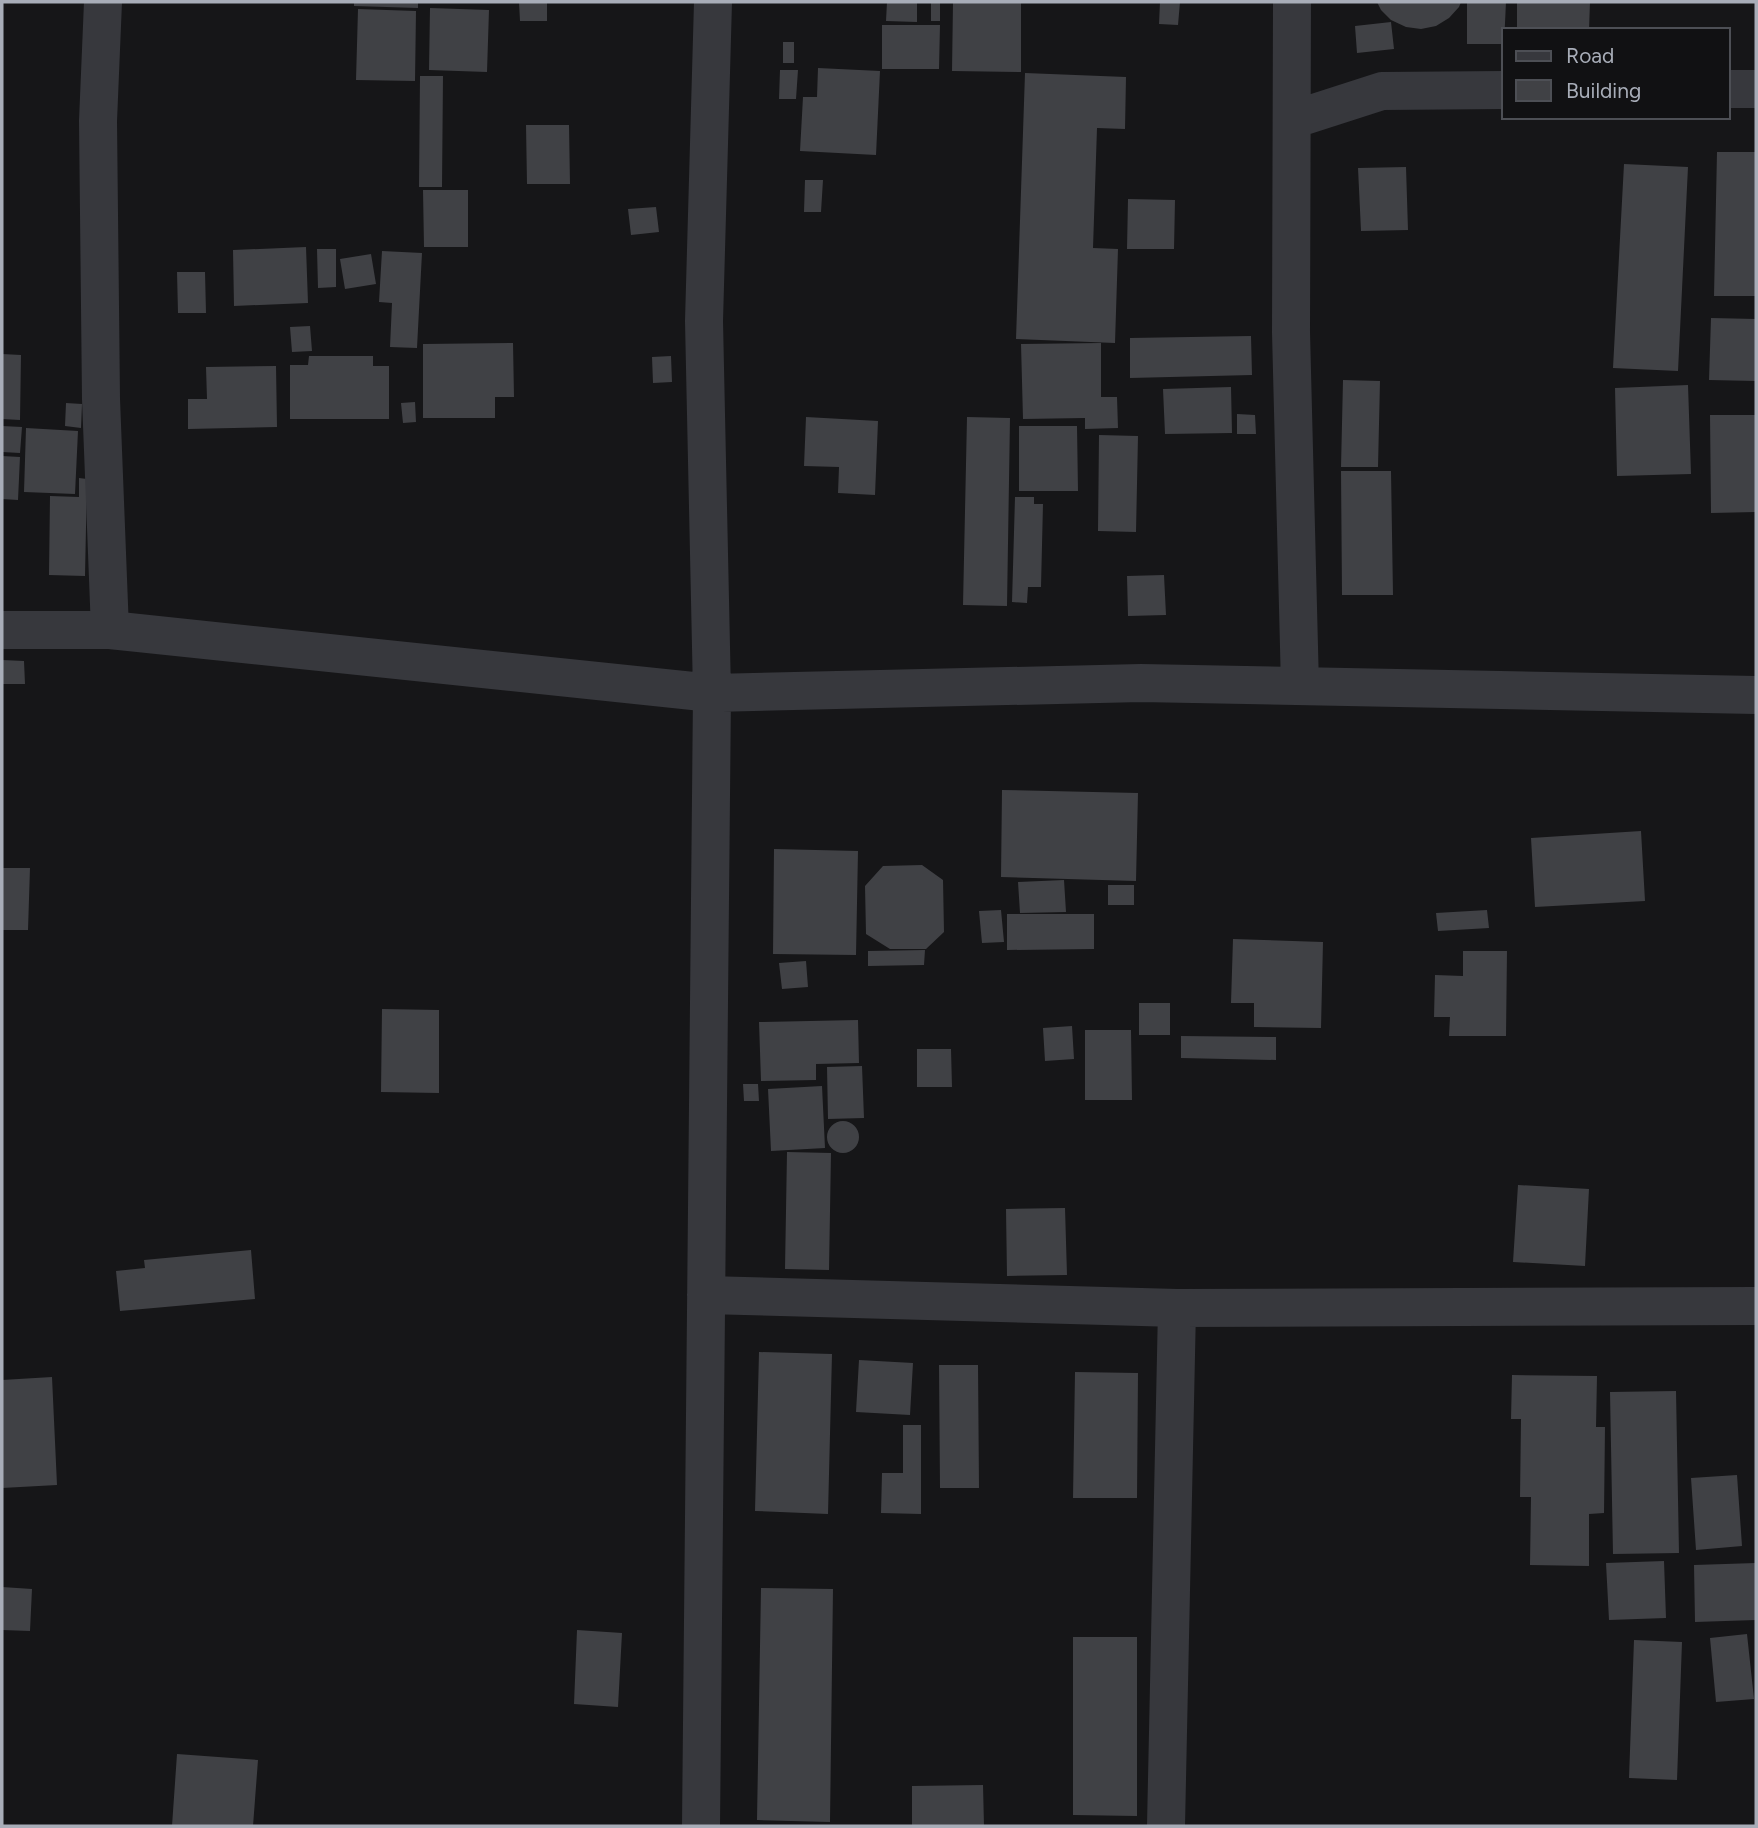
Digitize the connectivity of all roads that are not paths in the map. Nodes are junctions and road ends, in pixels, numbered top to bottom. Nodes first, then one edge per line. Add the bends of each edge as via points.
1 (103, 2) edge
2 (713, 2) edge
3 (1292, 2) edge
4 (1730, 89) edge
5 (1756, 89) edge
6 (1502, 90) edge
7 (1292, 120) junction
8 (2, 630) edge
9 (110, 630) junction
10 (1300, 686) junction
11 (712, 693) junction
12 (1756, 695) edge
13 (706, 1295) junction
14 (1756, 1306) edge
15 (1177, 1308) junction
16 (701, 1826) edge
17 (1166, 1826) edge

1 - 9 street via 98,121 100,385
2 - 11 street via 704,321
3 - 7 street
4 - 5 street
6 - 7 street via 1381,91
7 - 10 street via 1291,332
8 - 9 street
9 - 11 street
10 - 11 street via 1141,683
10 - 12 street
11 - 13 street
13 - 15 street
13 - 16 street
14 - 15 street
15 - 17 street

